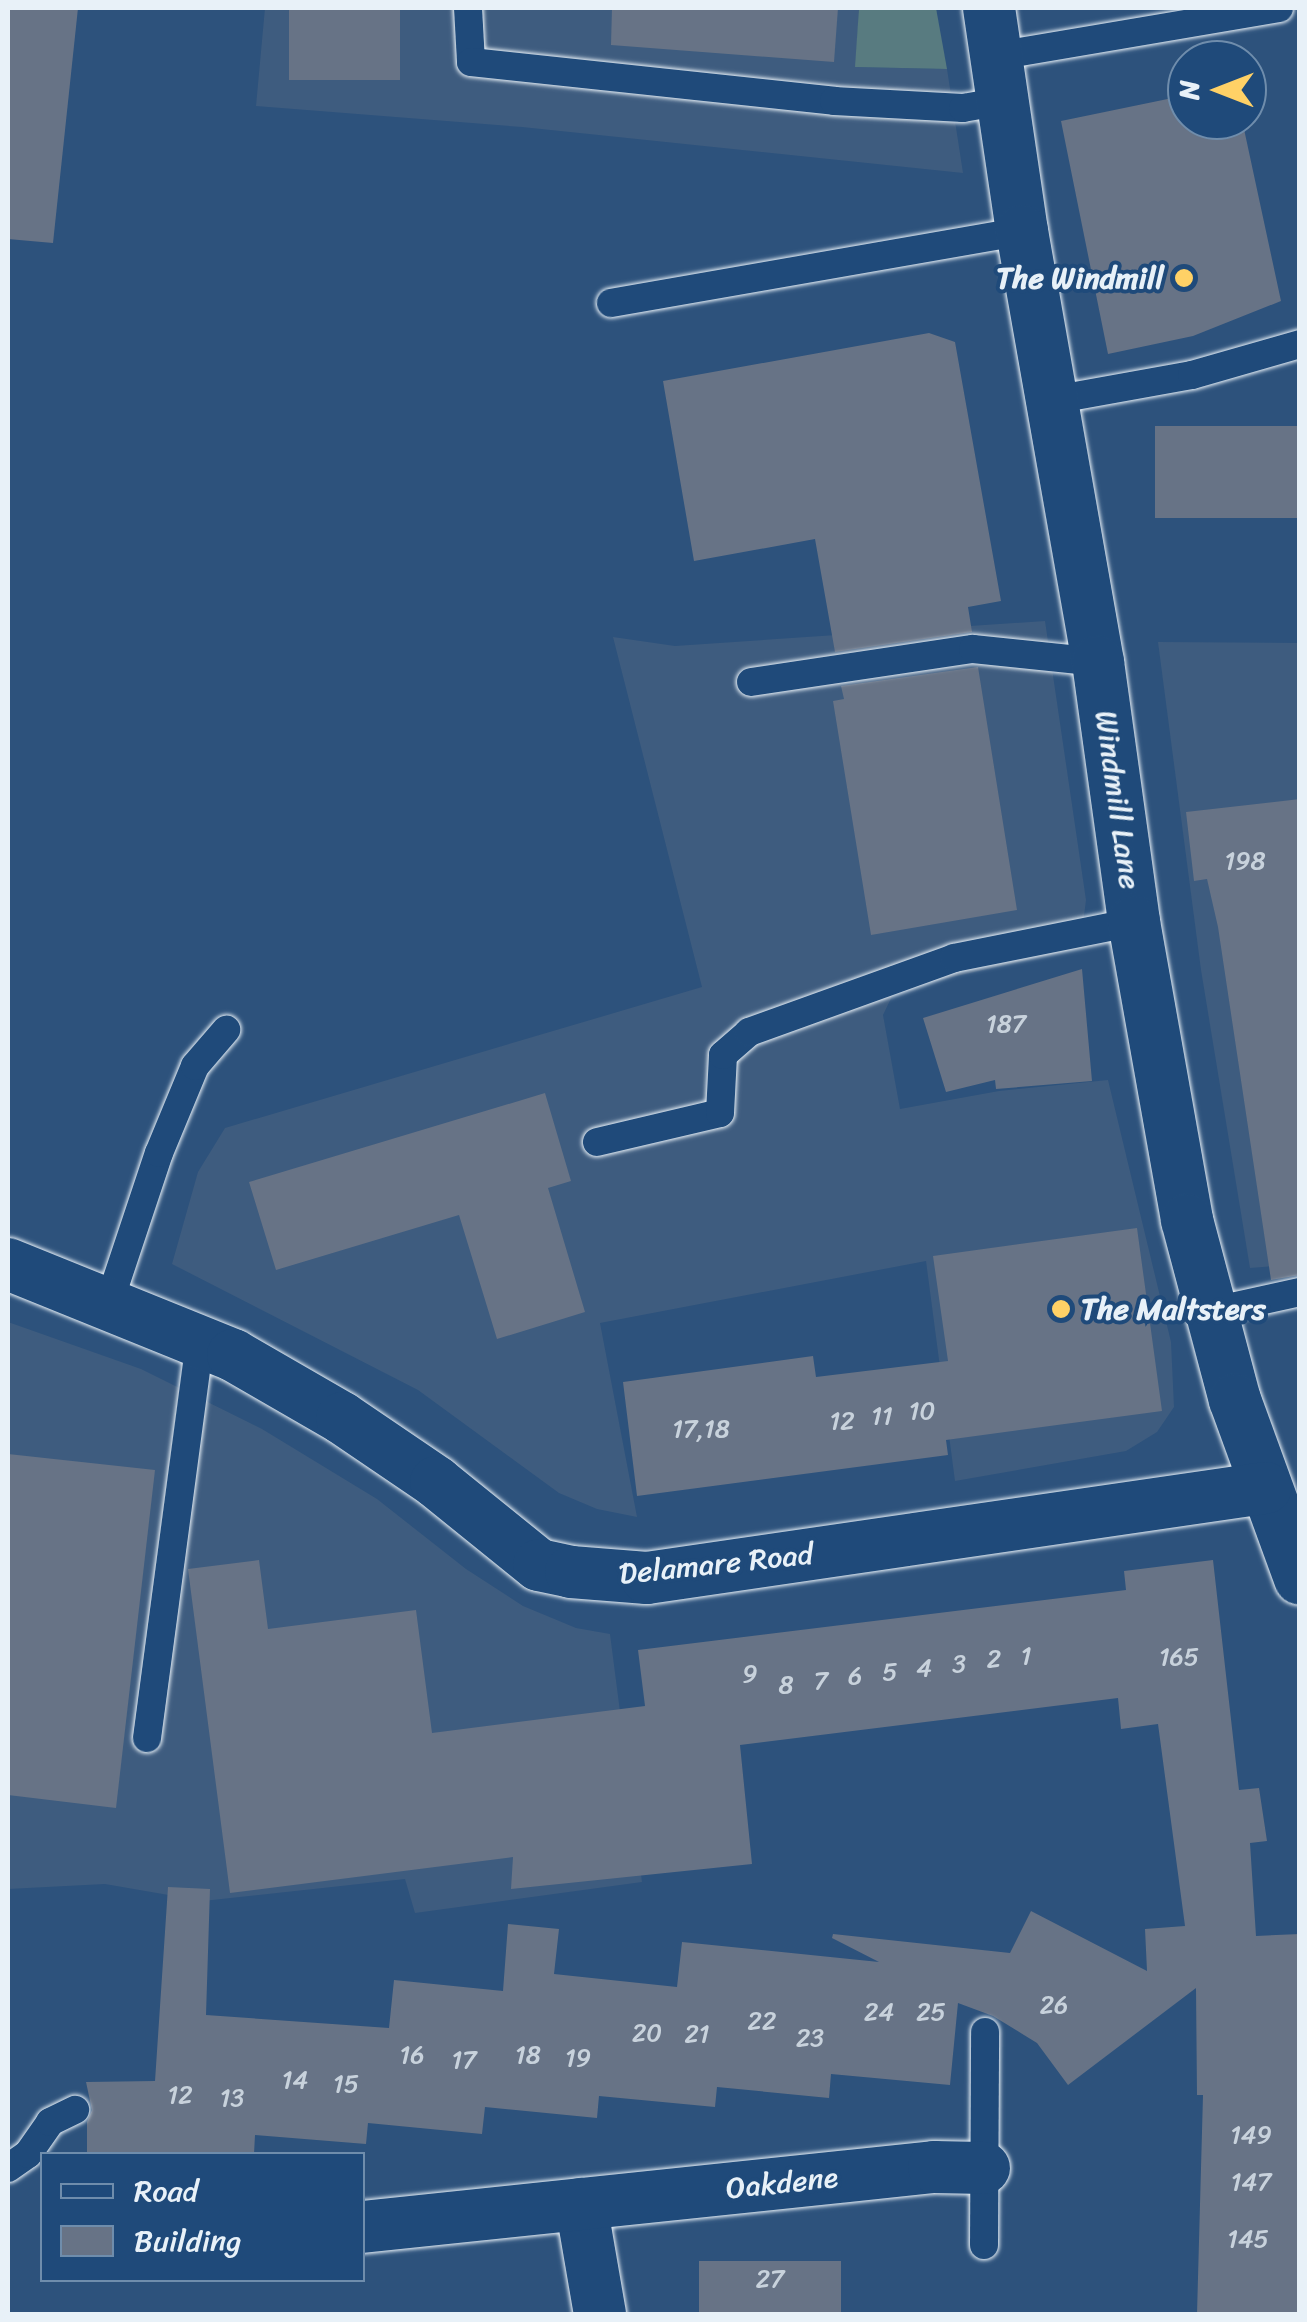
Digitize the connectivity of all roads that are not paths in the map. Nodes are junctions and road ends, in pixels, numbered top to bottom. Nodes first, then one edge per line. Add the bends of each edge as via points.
1 (468, 8) edge
2 (1279, 8) edge
3 (996, 55) edge
4 (1022, 231) junction
5 (612, 303) dead end
6 (1300, 344) edge
7 (1053, 400) junction
8 (1098, 662) junction
9 (751, 682) dead end
10 (1134, 922) junction
11 (226, 1030) dead end
12 (597, 1142) dead end
13 (8, 1264) edge
14 (1300, 1292) edge
15 (108, 1306) junction
16 (1209, 1312) junction
17 (200, 1342) junction
18 (1264, 1488) junction
19 (1300, 1579) edge
20 (147, 1738) dead end
21 (985, 2032) dead end
22 (75, 2110) dead end
23 (8, 2168) edge
24 (984, 2168) junction
25 (581, 2204) junction
26 (365, 2226) edge
27 (984, 2245) dead end
28 (600, 2314) edge

1 - 3 lane via 471,62 834,101 963,108
2 - 3 lane
3 - 4 street, Windmill Lane
4 - 5 lane
4 - 7 street, Windmill Lane
6 - 7 lane via 1192,375
7 - 8 street, Windmill Lane
8 - 9 lane via 974,649
8 - 10 street, Windmill Lane
10 - 12 lane via 954,958 749,1032 723,1055 720,1113
10 - 16 street, Windmill Lane
11 - 15 lane via 195,1066
13 - 15 street, Delamare Road
14 - 16 lane
15 - 17 street, Delamare Road
16 - 18 street, Windmill Lane
17 - 18 street, Delamare Road via 342,1418 436,1482 538,1566 599,1577 647,1578
17 - 20 lane
18 - 19 street, Windmill Lane
21 - 24 lane
22 - 23 lane via 50,2122 28,2154
24 - 25 street, Oakdene via 934,2167
24 - 27 lane
25 - 26 street, Oakdene
25 - 28 street

